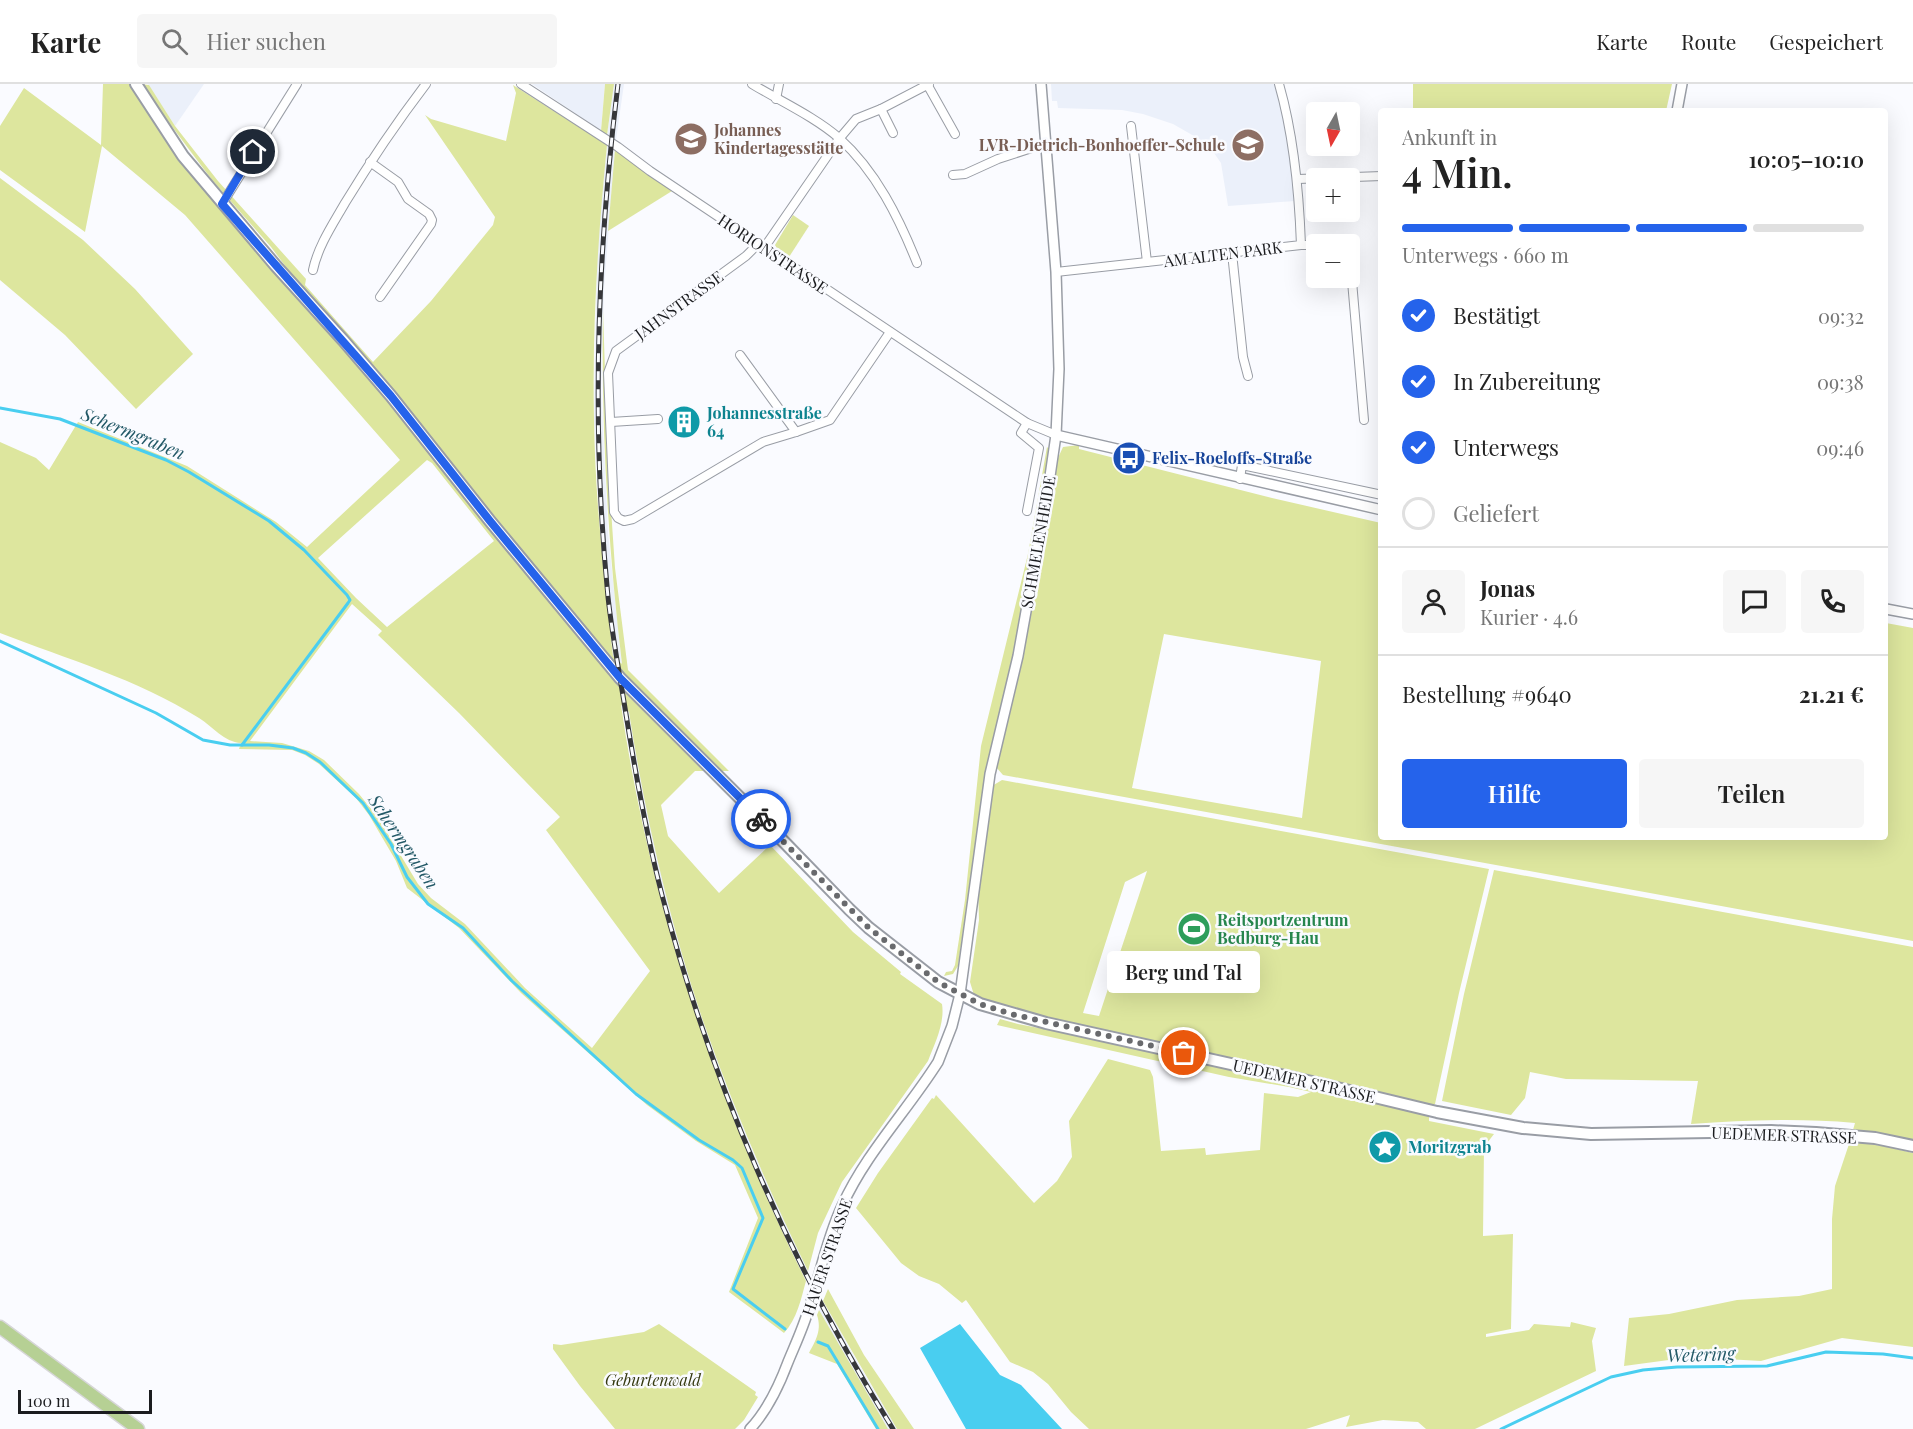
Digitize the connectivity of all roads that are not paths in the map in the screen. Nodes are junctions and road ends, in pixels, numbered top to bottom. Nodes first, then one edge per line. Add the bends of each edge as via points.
1 (136, 84) edge
2 (297, 84) edge
3 (426, 84) edge
4 (521, 84) edge
5 (752, 84) edge
6 (778, 84) edge
7 (928, 84) edge
8 (1041, 84) edge
9 (1279, 84) edge
10 (1682, 84) edge
11 (776, 99) junction
12 (1678, 108) edge
13 (881, 109) junction
14 (1131, 126) dead end
15 (893, 133) dead end
16 (955, 135) dead end
17 (839, 139) junction
18 (1047, 143) junction
19 (370, 162) junction
20 (953, 175) dead end
21 (1378, 176) edge
22 (1298, 178) junction
23 (222, 204) junction
24 (1301, 245) junction
25 (1306, 245) edge
26 (761, 246) junction
27 (1232, 252) junction
28 (1147, 262) junction
29 (917, 263) dead end
30 (313, 270) dead end
31 (1056, 272) junction
32 (1353, 288) edge
33 (380, 297) dead end
34 (890, 332) junction
35 (740, 355) dead end
36 (1248, 376) dead end
37 (658, 419) dead end
38 (1364, 420) dead end
39 (611, 422) junction
40 (1027, 423) junction
41 (796, 432) junction
42 (1056, 435) junction
43 (1240, 479) junction
44 (1378, 494) edge
45 (1378, 509) edge
46 (1027, 511) dead end
47 (1888, 609) edge
48 (1913, 614) edge
49 (960, 994) junction
50 (1913, 1146) edge
51 (0, 1327) edge
52 (138, 1429) edge
53 (750, 1429) edge

1 - 23 main road, UEDEMER STRASSE via 183,156
2 - 23 street
3 - 19 street
4 - 26 street, HORIONSTRASSE
5 - 11 street
6 - 11 street
7 - 13 street, JAHNSTRASSE
7 - 16 street
8 - 18 street, SCHMELENHEIDE
9 - 22 street, AM ALTEN PARK
10 - 12 street
11 - 17 street
13 - 15 street
13 - 17 street, JAHNSTRASSE via 856,119
14 - 28 street
17 - 26 street, JAHNSTRASSE
17 - 29 street via 862,163 889,202
18 - 20 street
18 - 31 street, SCHMELENHEIDE
19 - 30 street via 325,239
19 - 33 street via 399,182 408,199 432,220
21 - 22 street
22 - 24 street, AM ALTEN PARK
23 - 49 main road, UEDEMER STRASSE via 391,396 620,678 869,928 938,982
24 - 25 street
24 - 27 street, AM ALTEN PARK
26 - 34 street, HORIONSTRASSE
26 - 39 street, JAHNSTRASSE via 616,351 608,373
27 - 28 street, AM ALTEN PARK
27 - 36 street
28 - 31 street, AM ALTEN PARK
31 - 42 street, SCHMELENHEIDE
32 - 38 street
34 - 40 street, HORIONSTRASSE
34 - 41 street via 830,420
35 - 41 street
37 - 39 street
39 - 41 street via 614,512 624,521 763,442
40 - 42 street, HORIONSTRASSE
40 - 46 street via 1021,433 1039,448
42 - 43 street
42 - 49 street, SCHMELENHEIDE via 1020,645 990,774
43 - 44 street via 1242,465
43 - 45 street
47 - 48 street
49 - 50 main road, UEDEMER STRASSE via 980,1004 1046,1023 1523,1128 1591,1134 1816,1133
49 - 53 street, HAUER STRASSE via 938,1062 870,1155 841,1207 808,1312 784,1372 772,1399
51 - 52 main road

